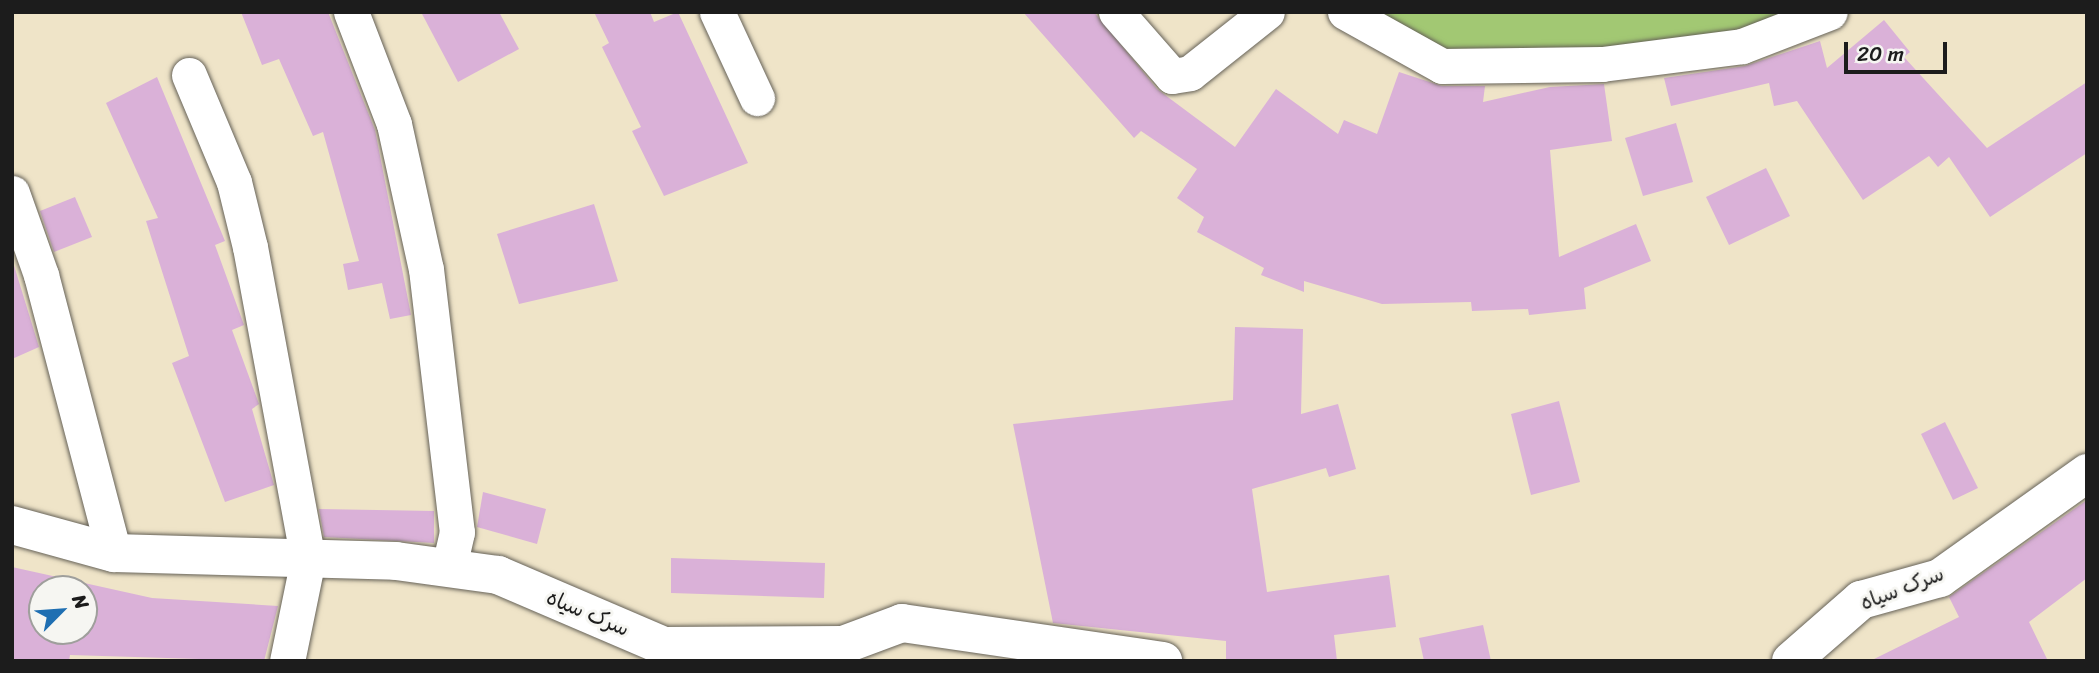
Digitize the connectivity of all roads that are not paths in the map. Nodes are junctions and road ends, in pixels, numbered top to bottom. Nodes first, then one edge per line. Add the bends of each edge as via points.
1 (351, 12) edge
2 (717, 12) edge
3 (1116, 12) edge
4 (1267, 12) edge
5 (1345, 12) edge
6 (1830, 12) edge
7 (189, 75) dead end
8 (757, 98) dead end
9 (12, 193) edge
10 (2087, 473) edge
11 (12, 524) edge
12 (114, 553) junction
13 (308, 559) junction
14 (449, 568) junction
15 (287, 661) edge
16 (1163, 661) edge
17 (1791, 661) edge

1 - 14 street via 394,124 426,269 455,506
2 - 8 street
3 - 4 street via 1172,76 1190,73
5 - 6 street via 1443,66 1602,64 1742,46
7 - 13 street via 234,182 250,247
9 - 12 street via 41,275
10 - 17 street, سرک سیاه via 1940,578 1861,600
11 - 12 street, سرک سیاه
12 - 13 street, سرک سیاه
13 - 14 street, سرک سیاه
13 - 15 street
14 - 16 street, سرک سیاه via 498,575 664,646 843,645 902,623

